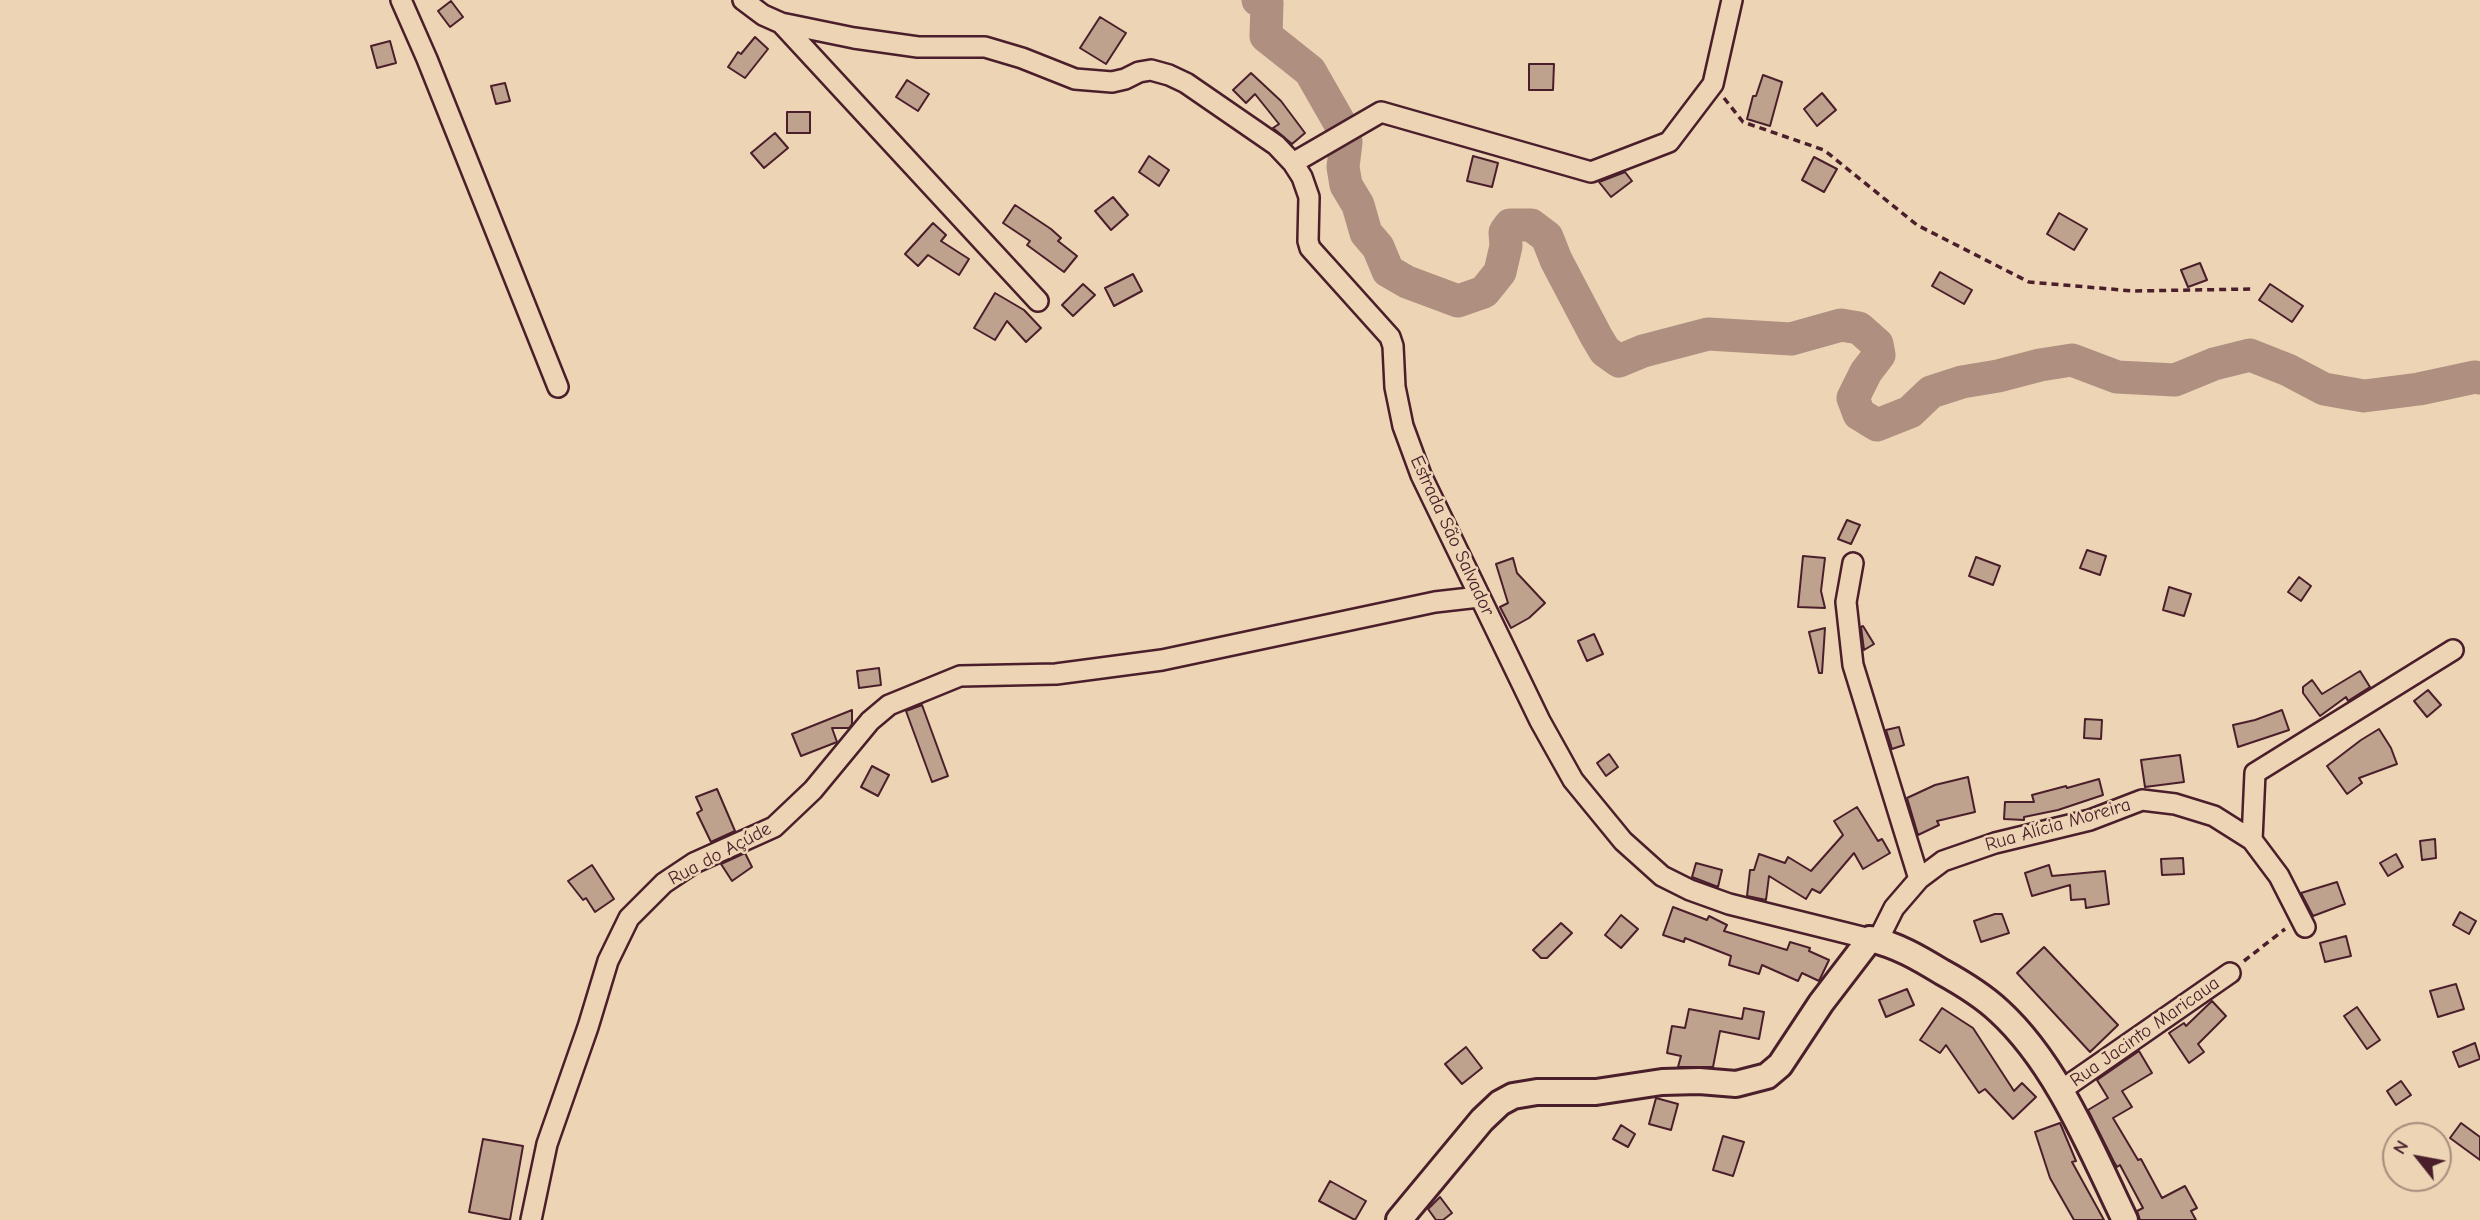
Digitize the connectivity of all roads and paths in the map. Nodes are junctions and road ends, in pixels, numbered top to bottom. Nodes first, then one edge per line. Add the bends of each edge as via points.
1 (401, 0) edge
2 (743, 0) edge
3 (1732, 0) edge
4 (781, 23) junction
5 (1713, 84) junction
6 (1293, 163) junction
7 (2253, 289) dead end
8 (1038, 300) dead end
9 (558, 387) dead end
10 (1853, 563) dead end
11 (1479, 597) junction
12 (2453, 650) dead end
13 (2252, 840) junction
14 (1919, 879) junction
15 (2303, 922) joint
16 (1874, 940) junction
17 (2230, 973) joint
18 (2060, 1091) junction
19 (531, 1220) edge
20 (1399, 1220) edge
21 (2125, 1220) edge

1 - 9 street
2 - 4 street, Estrada São Salvador
3 - 5 street
4 - 6 street, Estrada São Salvador via 918,47 985,47 1075,79 1125,79 1151,70 1170,75 1276,145
4 - 8 street
5 - 6 street via 1669,142 1591,172 1381,112
5 - 7 path via 1743,122 1824,150 1917,225 2029,282 2133,291
6 - 11 street, Estrada São Salvador via 1309,197 1310,248 1390,337 1403,426
10 - 14 street via 1846,602 1853,665
11 - 16 street, Estrada São Salvador via 1573,780 1623,841 1662,876 1729,904
11 - 19 street, Rua do Açúde via 1435,602 1162,660 1056,674 960,676 889,705 774,827 694,863 664,883 629,918 608,961 547,1144
12 - 13 street via 2255,773
13 - 14 street, Rua Alícia Moreira via 2214,816 2142,800 2090,820 1943,861
13 - 15 street, Rua Alícia Moreira via 2279,876
14 - 16 street, Rua Alícia Moreira
15 - 17 path
16 - 18 street, Estrada São Salvador via 1905,949 1999,1011 2023,1036
16 - 20 street via 1767,1076 1736,1084 1662,1082 1596,1092 1513,1096 1482,1120
17 - 18 street, Rua Jacinto Maricaua
18 - 21 street, Estrada São Salvador

